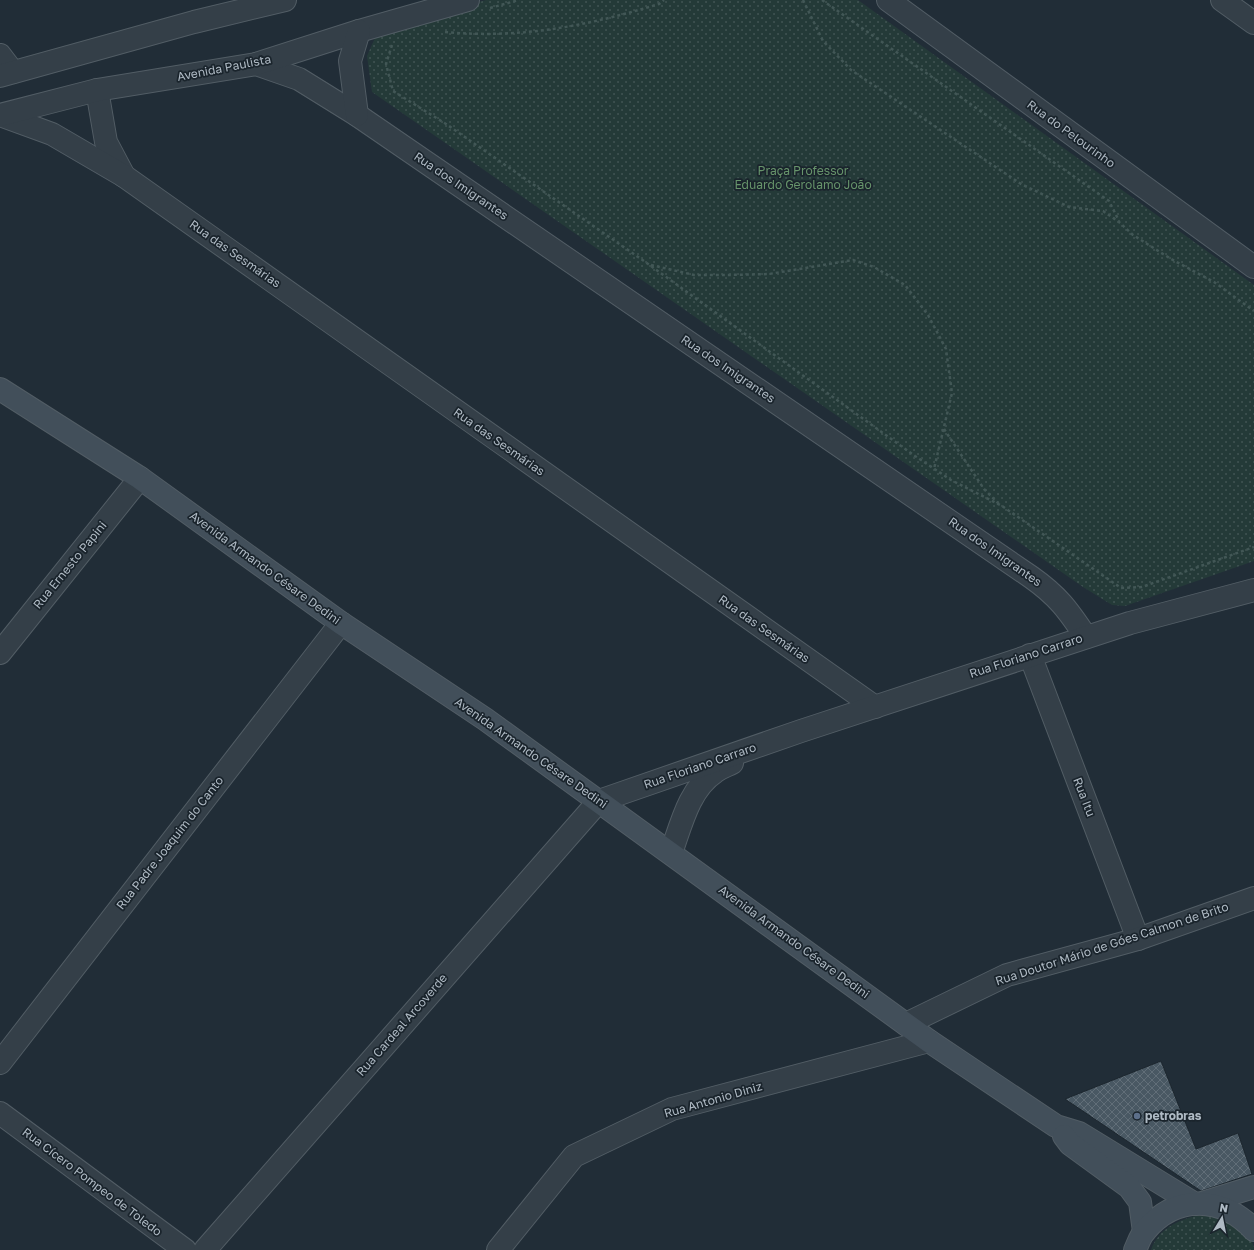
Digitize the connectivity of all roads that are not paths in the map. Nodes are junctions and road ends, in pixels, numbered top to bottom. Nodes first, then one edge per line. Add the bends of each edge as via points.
1 (206, 0) edge
2 (285, 0) edge
3 (888, 0) edge
4 (1222, 0) edge
5 (476, 5) edge
6 (194, 22) junction
7 (1254, 23) edge
8 (359, 31) junction
9 (256, 64) junction
10 (4, 68) edge
11 (97, 90) junction
12 (0, 115) edge
13 (358, 115) junction
14 (124, 176) junction
15 (1254, 267) edge
16 (0, 389) edge
17 (140, 478) junction
18 (1254, 590) edge
19 (341, 623) junction
20 (1086, 637) junction
21 (0, 653) edge
22 (1030, 655) junction
23 (875, 707) junction
24 (801, 730) junction
25 (599, 800) junction
26 (671, 853) junction
27 (1254, 898) edge
28 (1138, 939) junction
29 (906, 1024) junction
30 (929, 1041) junction
31 (0, 1063) edge
32 (0, 1113) edge
33 (1056, 1126) junction
34 (1254, 1187) edge
35 (1199, 1203) junction
36 (1254, 1230) edge
37 (1139, 1241) edge
38 (185, 1250) edge
39 (205, 1250) edge
40 (498, 1250) edge

1 - 6 street
2 - 6 street
3 - 15 street, Rua do Pelourinho
4 - 7 street
5 - 8 street, Avenida Paulista
6 - 10 street
8 - 9 street, Avenida Paulista
8 - 13 street via 350,62
9 - 11 street, Avenida Paulista
9 - 13 street, Rua dos Imigrantes via 299,79
11 - 12 street, Avenida Paulista
11 - 14 street, Rua das Sesmárias via 106,142
12 - 14 street, Rua das Sesmárias via 52,134
13 - 20 street, Rua dos Imigrantes via 1032,576 1053,592
14 - 23 street, Rua das Sesmárias
16 - 17 street, Avenida Armando Césare Dedini
17 - 19 street, Avenida Armando Césare Dedini
17 - 21 street, Rua Ernesto Papini
18 - 20 street, Rua Floriano Carraro
19 - 25 street, Avenida Armando Césare Dedini via 485,719
19 - 31 street, Rua Padre Joaquim do Canto
20 - 22 street, Rua Floriano Carraro
22 - 23 street, Rua Floriano Carraro
22 - 28 street, Rua Itu
23 - 24 street, Rua Floriano Carraro
24 - 25 street, Rua Floriano Carraro
24 - 26 street, Rua Floriano Carraro via 714,772 698,789 685,811
25 - 26 street, Avenida Armando Césare Dedini
25 - 39 street, Rua Cardeal Arcoverde
26 - 29 street, Avenida Armando Césare Dedini
27 - 28 street, Rua Doutor Mário de Góes Calmon de Brito
28 - 29 street, Rua Doutor Mário de Góes Calmon de Brito via 1007,975
29 - 30 street, Avenida Armando Césare Dedini
30 - 33 street, Avenida Armando Césare Dedini
30 - 40 street, Rua Antonio Diniz via 672,1109 574,1156
32 - 38 street, Rua Cícero Pompeo de Toledo
33 - 35 street, Avenida Armando Césare Dedini via 1079,1134
33 - 37 street, Avenida Armando Césare Dedini via 1070,1144 1129,1187 1140,1202
34 - 35 street
35 - 36 street via 1223,1207 1242,1218
35 - 37 street via 1180,1206 1160,1215

